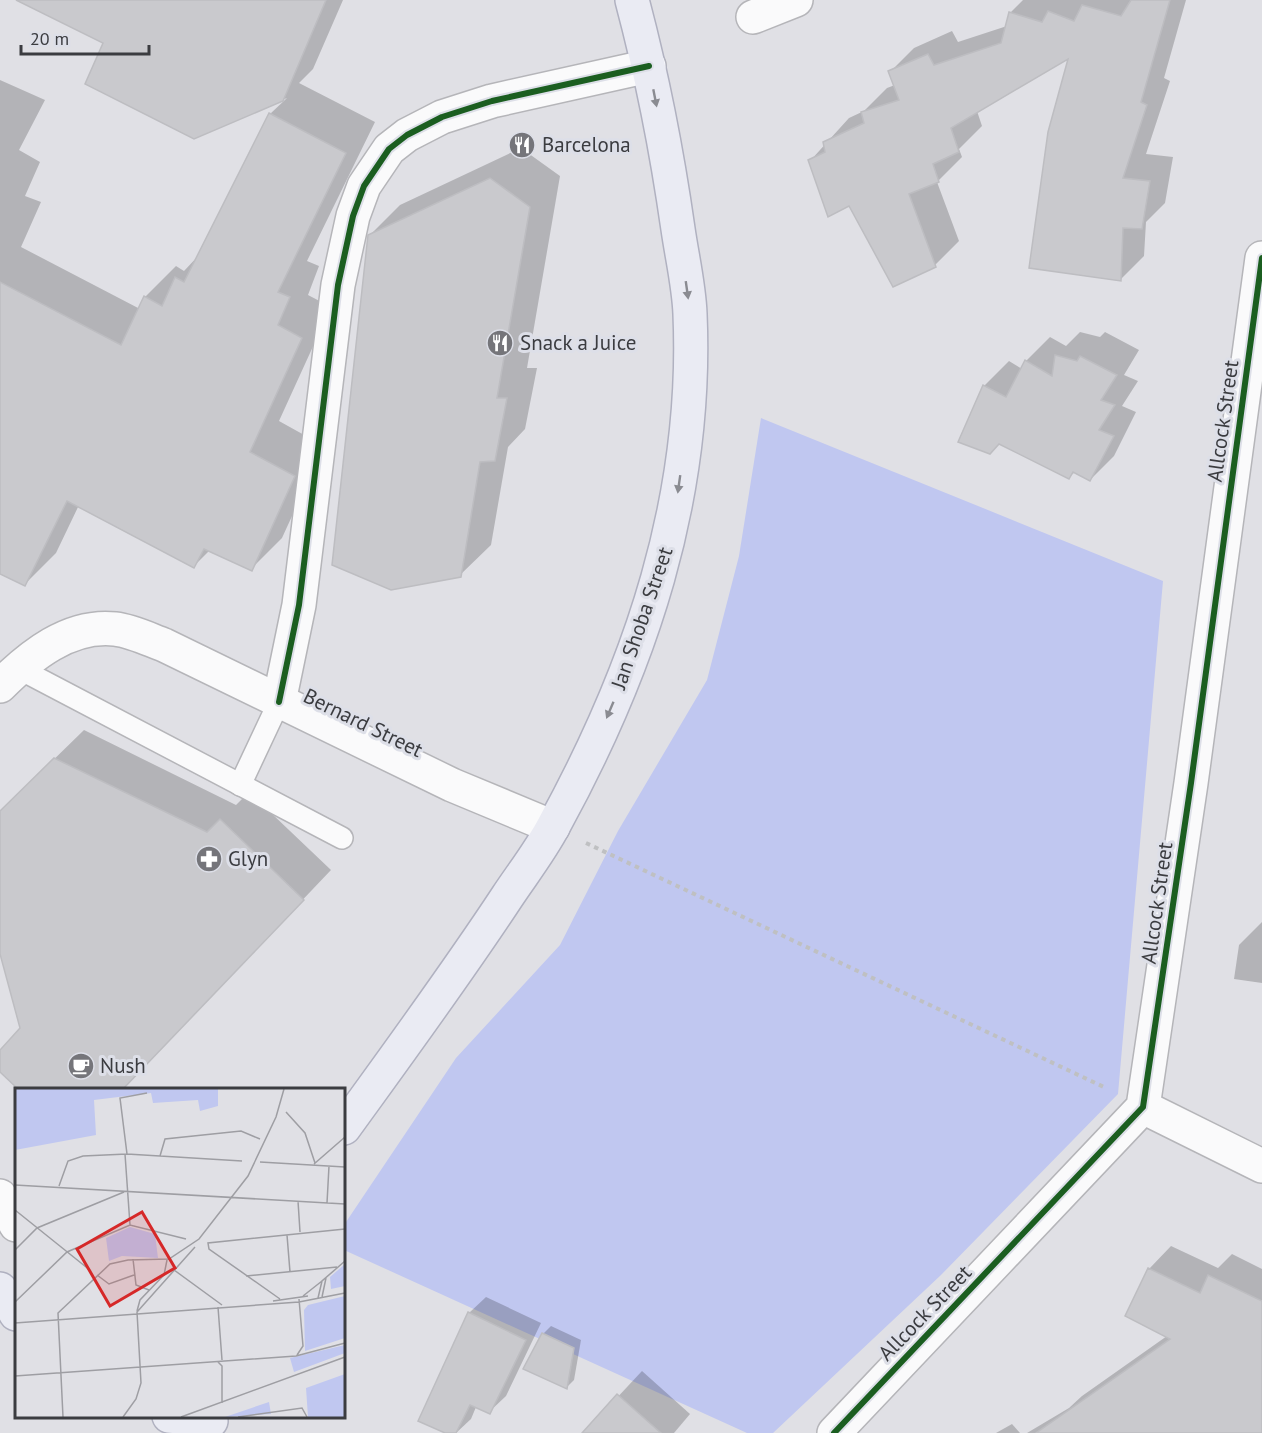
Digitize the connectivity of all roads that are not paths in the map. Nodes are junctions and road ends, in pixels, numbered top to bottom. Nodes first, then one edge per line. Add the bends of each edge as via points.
1 (632, 0) edge
2 (796, 0) edge
3 (753, 17) dead end
4 (649, 66) junction
5 (1262, 258) edge
6 (9, 677) edge
7 (279, 702) junction
8 (240, 785) junction
9 (553, 827) junction
10 (342, 838) dead end
11 (1143, 1107) junction
12 (345, 1127) edge
13 (1262, 1166) edge
14 (0, 1187) edge
15 (15, 1190) edge
16 (0, 1196) edge
17 (15, 1223) edge
18 (0, 1289) edge
19 (15, 1312) edge
20 (179, 1418) edge
21 (210, 1424) edge
22 (834, 1433) edge

1 - 4 main road, Jan Shoba Street
2 - 3 street
4 - 7 street via 492,101 442,117 407,135 390,149 364,186 353,216 338,285 299,605
4 -> 9 main road, Jan Shoba Street via 690,312 689,404 679,488 664,564 639,640 600,733
5 - 11 street, Allcock Street
6 - 7 street, Bernard Street via 45,647 64,638 116,629 164,645
6 - 8 lane
7 - 8 lane
7 - 9 street, Bernard Street via 453,785
8 - 10 lane
9 - 12 main road, Jan Shoba Street
11 - 13 street
11 - 22 street, Allcock Street
14 - 15 lane
16 - 17 street
18 - 19 main road
20 - 21 main road

